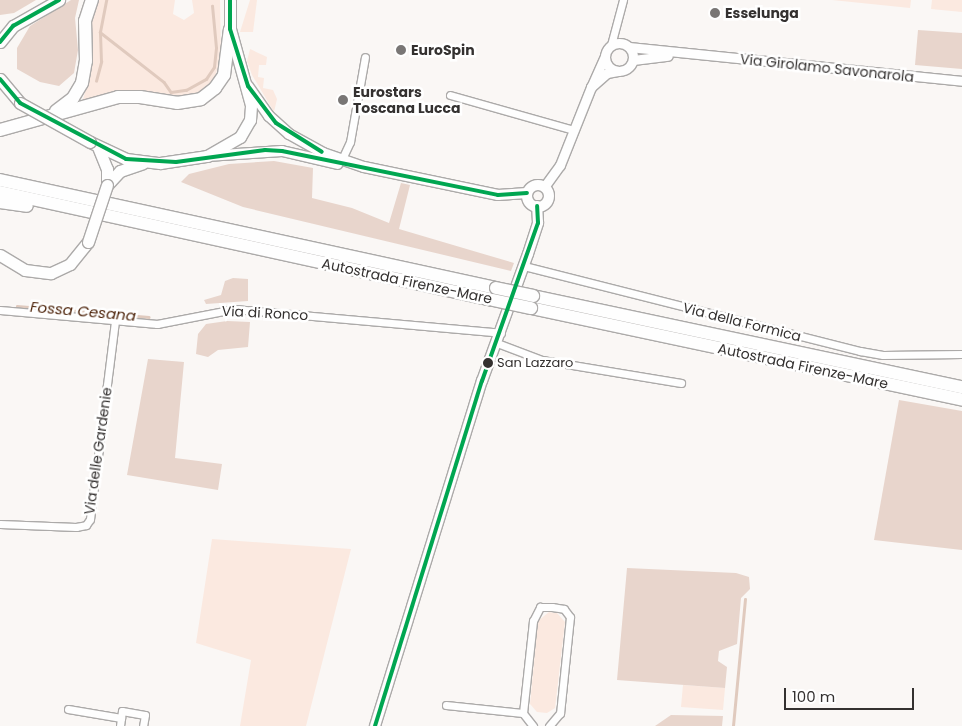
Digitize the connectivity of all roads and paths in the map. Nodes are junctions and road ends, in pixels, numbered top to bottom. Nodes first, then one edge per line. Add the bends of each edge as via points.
1 (59, 0) edge
2 (92, 0) edge
3 (230, 0) edge
4 (623, 0) edge
5 (13, 26) junction
6 (0, 28) edge
7 (230, 29) junction
8 (0, 42) edge
9 (611, 45) junction
10 (629, 47) junction
11 (693, 54) junction
12 (365, 56) dead end
13 (605, 56) junction
14 (633, 60) junction
15 (618, 71) junction
16 (0, 79) edge
17 (962, 82) edge
18 (248, 86) junction
19 (592, 87) junction
20 (0, 91) edge
21 (450, 95) dead end
22 (18, 102) junction
23 (29, 123) junction
24 (0, 130) edge
25 (574, 130) junction
26 (94, 145) junction
27 (207, 156) junction
28 (342, 159) junction
29 (147, 162) junction
30 (364, 167) junction
31 (0, 180) edge
32 (107, 185) junction
33 (544, 187) junction
34 (0, 192) edge
35 (527, 193) junction
36 (0, 202) edge
37 (537, 206) junction
38 (83, 211) junction
39 (0, 255) edge
40 (524, 266) junction
41 (494, 294) junction
42 (532, 302) junction
43 (0, 310) edge
44 (115, 321) junction
45 (501, 333) junction
46 (497, 343) junction
47 (962, 354) edge
48 (681, 382) dead end
49 (962, 387) edge
50 (962, 400) edge
51 (0, 524) edge
52 (446, 705) dead end
53 (68, 709) dead end
54 (523, 713) junction
55 (121, 718) junction
56 (120, 726) edge
57 (143, 726) edge
58 (375, 726) edge
59 (533, 726) edge
60 (549, 726) edge

1 - 5 main road
2 - 23 highway via 86,21 86,60 82,83 67,104
3 - 7 main road
4 - 9 street
5 - 6 main road
5 - 8 main road
7 - 18 main road
7 - 23 highway via 224,75 201,99 177,103 118,97
9 - 10 street
9 - 13 street
10 - 11 street, Via Girolamo Savonarola
10 - 14 street
11 - 14 street, Via Girolamo Savonarola
11 - 17 street, Via Girolamo Savonarola
12 - 28 street via 350,142
13 - 15 street via 609,67
13 - 19 street
14 - 15 street via 627,69
15 - 19 street via 607,73
16 - 22 main road
18 - 27 main road via 251,110 245,131 233,143
18 - 28 main road via 269,116 289,134 305,145
19 - 25 street
20 - 22 main road
21 - 25 street
22 - 26 main road, bridge
23 - 24 highway
25 - 33 street via 560,165
26 - 29 main road via 126,159
26 - 32 main road via 106,164
27 - 29 main road via 176,162
27 - 30 main road via 282,151
28 - 30 main road
29 - 32 main road via 120,171
30 - 35 main road via 498,195
31 - 41 highway, Autostrada Firenze-Mare
32 - 39 main road, bridge via 88,242 76,260 51,273 25,270
33 - 35 main road via 534,186
33 - 37 main road via 548,199
34 - 38 highway, Autostrada Firenze-Mare
35 - 37 main road via 530,204
36 - 38 highway
37 - 40 main road via 538,223
38 - 41 highway, Autostrada Firenze-Mare
40 - 45 main road
40 - 47 street, Via della Formica via 860,351 883,355
41 - 42 highway, Autostrada Firenze-Mare, bridge
42 - 49 highway, Autostrada Firenze-Mare
42 - 50 highway, Autostrada Firenze-Mare
43 - 44 street, Via di Ronco
44 - 45 street, Via di Ronco via 157,324 234,309
44 - 51 street, Via delle Gardenie via 90,520 76,527
45 - 46 main road
46 - 48 street via 542,360
46 - 58 main road
52 - 54 street
53 - 55 street
54 - 59 street
54 - 60 street via 535,615 540,607 564,609 570,616 560,713
55 - 56 street
55 - 57 street via 122,711 146,715

